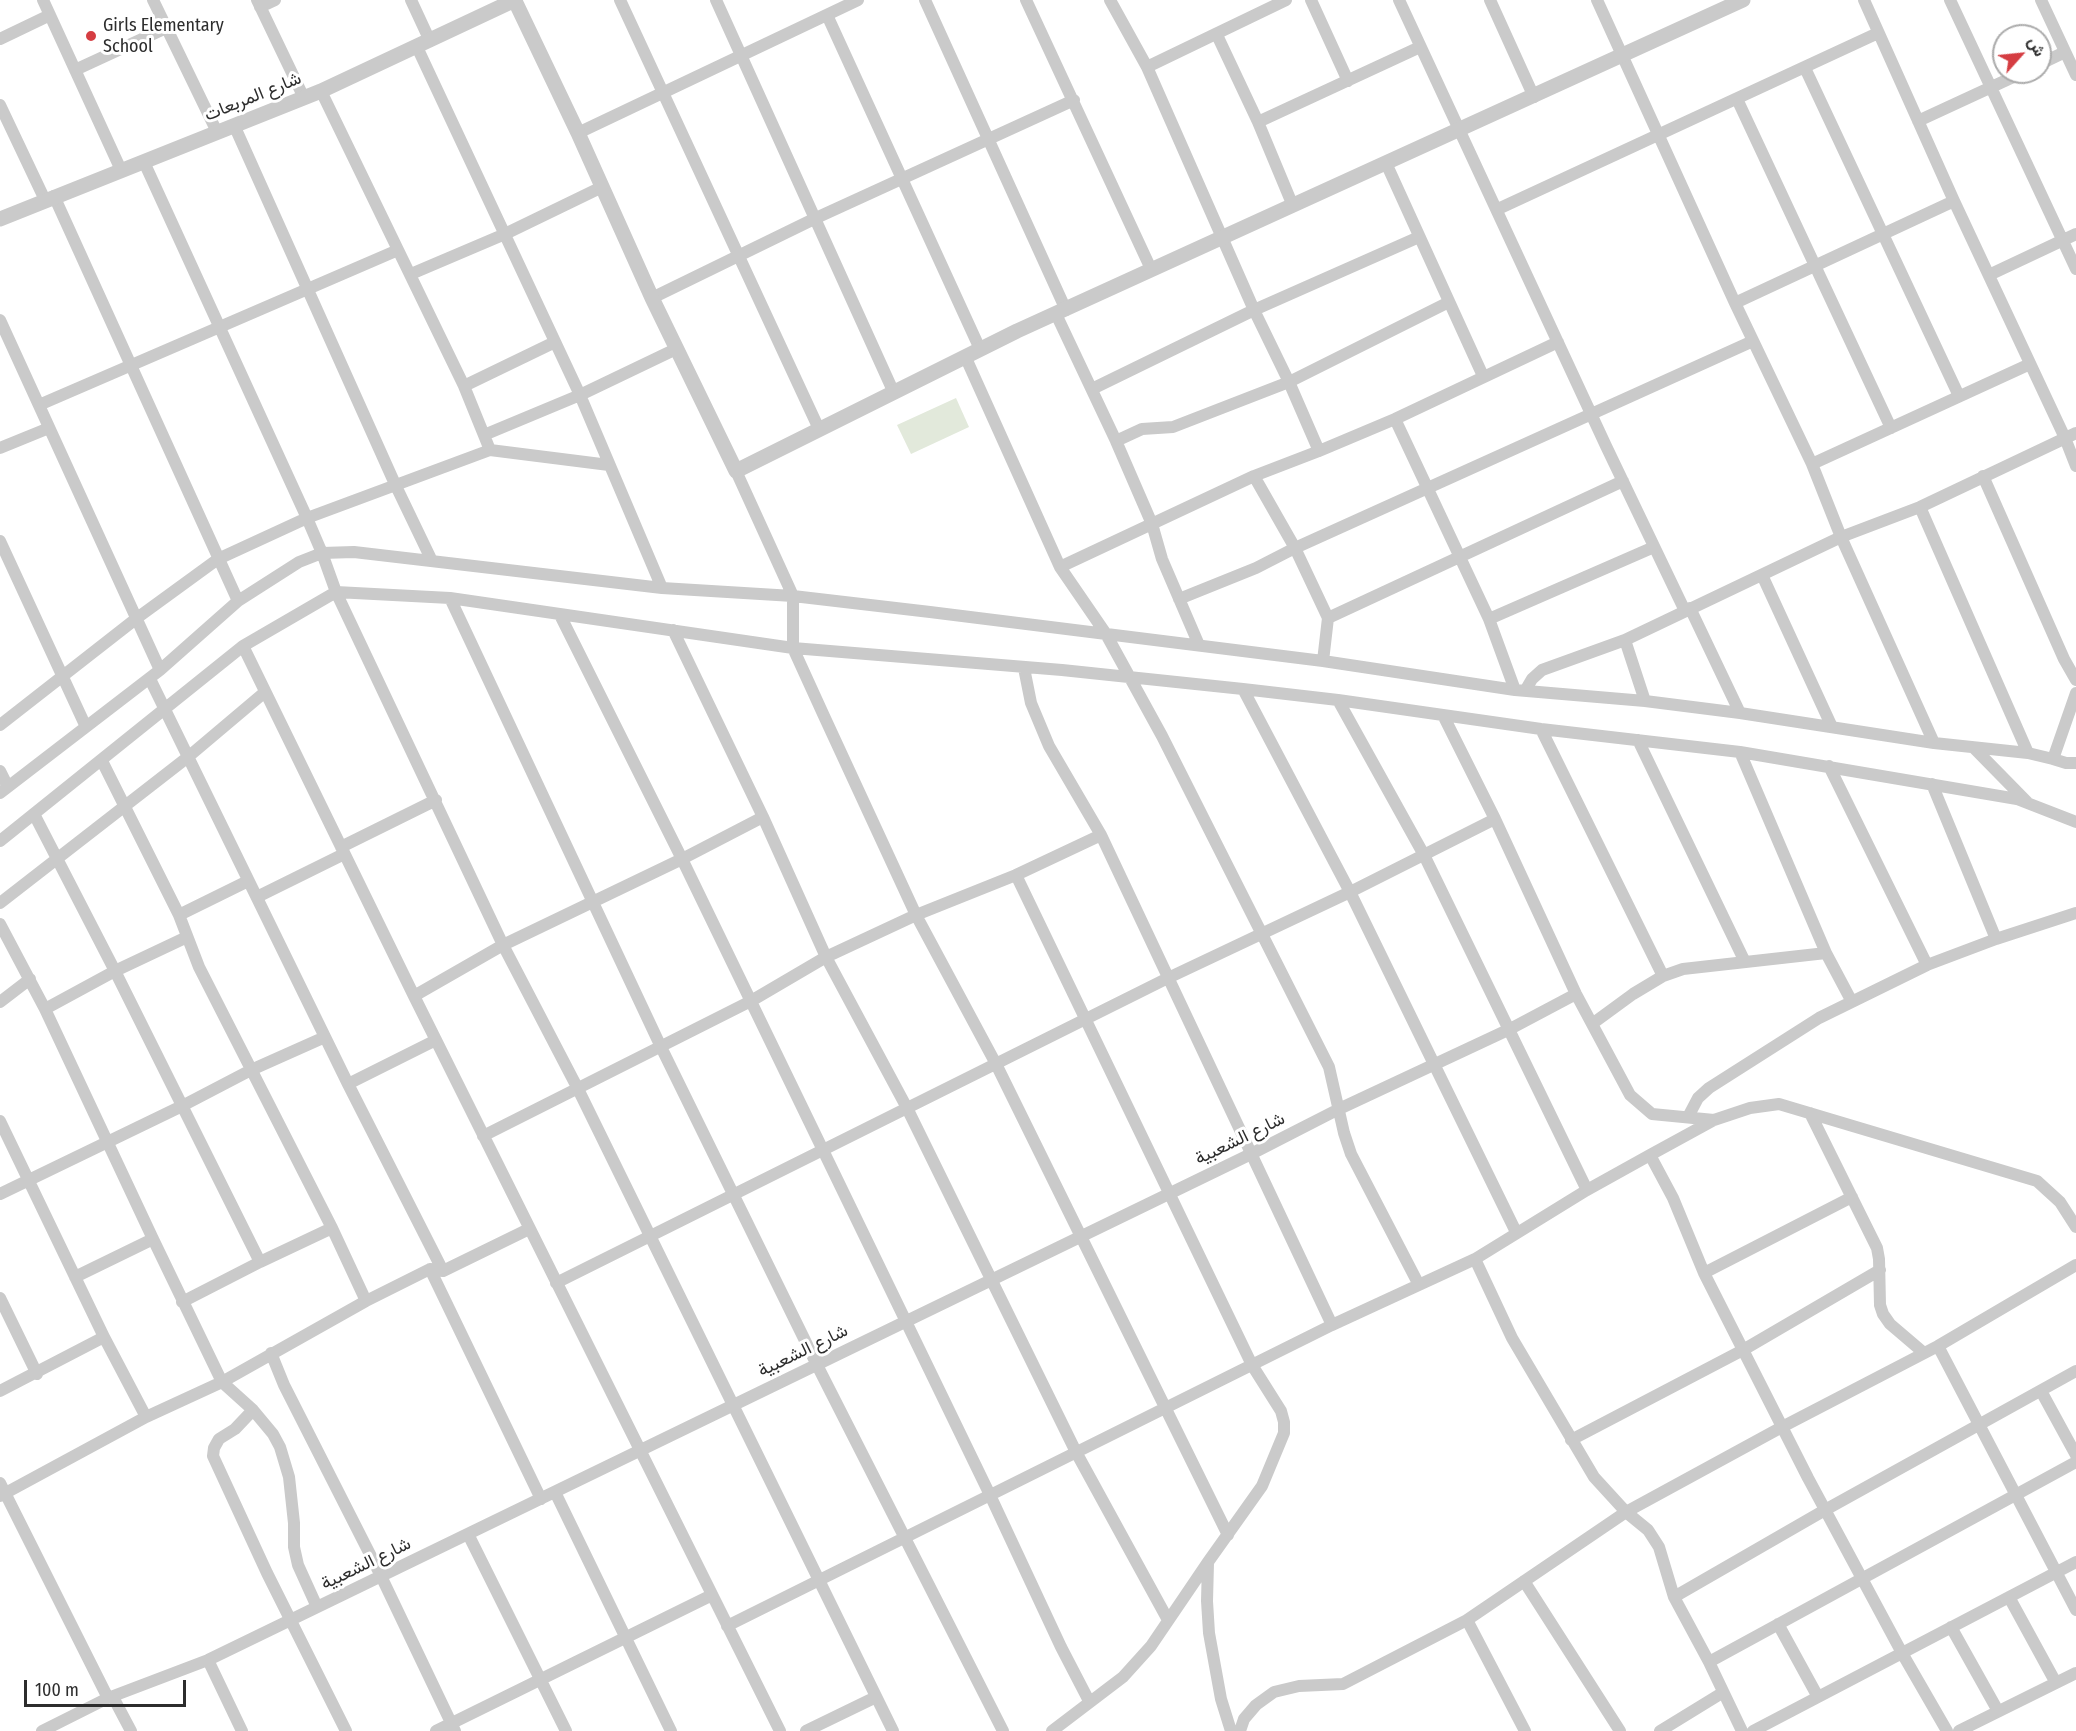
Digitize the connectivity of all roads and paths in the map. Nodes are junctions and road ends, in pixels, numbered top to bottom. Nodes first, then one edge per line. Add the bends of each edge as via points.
1 (43, 0) edge
2 (153, 0) edge
3 (275, 0) edge
4 (411, 0) edge
5 (515, 0) edge
6 (620, 0) edge
7 (716, 0) edge
8 (858, 0) edge
9 (925, 0) edge
10 (1026, 0) edge
11 (1110, 0) edge
12 (1286, 0) edge
13 (1311, 0) edge
14 (1399, 0) edge
15 (1490, 0) edge
16 (1597, 0) edge
17 (1743, 0) edge
18 (1864, 0) edge
19 (1950, 0) edge
20 (2041, 0) edge
21 (259, 3) edge
22 (50, 15) junction
23 (827, 15) junction
24 (165, 28) junction
25 (1878, 33) junction
26 (1217, 34) junction
27 (0, 39) edge
28 (424, 44) junction
29 (1420, 47) junction
30 (2066, 52) junction
31 (742, 55) junction
32 (1623, 56) junction
33 (2052, 58) edge
34 (1147, 67) junction
35 (1805, 68) junction
36 (75, 70) junction
37 (2076, 75) edge
38 (1348, 81) junction
39 (1998, 84) edge
40 (1990, 88) junction
41 (321, 91) junction
42 (662, 92) junction
43 (1534, 96) junction
44 (303, 98) junction
45 (1737, 99) junction
46 (1074, 100) junction
47 (0, 105) edge
48 (1918, 121) junction
49 (1258, 122) junction
50 (234, 125) junction
51 (1460, 129) junction
52 (217, 132) junction
53 (578, 133) junction
54 (1660, 136) junction
55 (988, 140) junction
56 (144, 162) junction
57 (1386, 163) junction
58 (122, 170) junction
59 (902, 179) junction
60 (602, 187) junction
61 (50, 198) junction
62 (1954, 201) junction
63 (1293, 206) junction
64 (1498, 209) junction
65 (816, 218) junction
66 (0, 219) edge
67 (505, 234) junction
68 (1884, 234) junction
69 (2076, 234) edge
70 (1222, 237) junction
71 (1419, 237) junction
72 (2062, 241) junction
73 (398, 250) junction
74 (739, 255) junction
75 (1815, 266) junction
76 (1151, 269) junction
77 (2076, 269) edge
78 (411, 274) junction
79 (1989, 276) junction
80 (308, 288) junction
81 (652, 298) junction
82 (1449, 302) junction
83 (1736, 303) junction
84 (1254, 310) junction
85 (1061, 312) junction
86 (0, 320) edge
87 (219, 327) junction
88 (1753, 341) junction
89 (555, 342) junction
90 (1558, 342) junction
91 (676, 349) junction
92 (980, 349) junction
93 (965, 356) junction
94 (2030, 364) junction
95 (129, 366) junction
96 (1483, 376) junction
97 (1289, 382) junction
98 (464, 386) junction
99 (1092, 389) junction
100 (894, 393) junction
101 (580, 394) junction
102 (1959, 396) junction
103 (39, 405) junction
104 (1591, 414) junction
105 (1395, 419) junction
106 (49, 428) junction
107 (1891, 428) junction
108 (819, 429) junction
109 (484, 435) junction
110 (2070, 435) edge
111 (1116, 441) junction
112 (0, 448) edge
113 (490, 450) junction
114 (1319, 452) junction
115 (1812, 464) junction
116 (609, 465) junction
117 (2076, 466) edge
118 (736, 471) junction
119 (1254, 476) junction
120 (1983, 476) junction
121 (1623, 481) junction
122 (395, 484) junction
123 (1427, 488) junction
124 (1920, 507) junction
125 (308, 519) junction
126 (1152, 524) junction
127 (1841, 537) junction
128 (0, 541) edge
129 (1654, 547) junction
130 (1294, 548) junction
131 (322, 553) junction
132 (1460, 558) junction
133 (218, 559) junction
134 (432, 561) junction
135 (1060, 567) junction
136 (1762, 575) junction
137 (662, 588) junction
138 (336, 592) junction
139 (793, 596) junction
140 (450, 598) junction
141 (1179, 599) junction
142 (238, 602) junction
143 (1688, 609) junction
144 (560, 615) junction
145 (137, 618) junction
146 (1328, 618) junction
147 (1489, 619) junction
148 (673, 630) junction
149 (1106, 634) junction
150 (1625, 640) junction
151 (1199, 645) junction
152 (243, 646) junction
153 (793, 648) junction
154 (1323, 661) junction
155 (1024, 668) junction
156 (160, 670) junction
157 (63, 677) junction
158 (1129, 677) junction
159 (150, 679) junction
160 (2076, 680) edge
161 (1243, 688) junction
162 (1520, 691) junction
163 (265, 692) junction
164 (2076, 693) edge
165 (1338, 700) junction
166 (1645, 701) junction
167 (165, 709) junction
168 (1740, 713) junction
169 (1443, 715) junction
170 (0, 725) edge
171 (86, 727) junction
172 (1832, 727) junction
173 (1541, 729) junction
174 (1638, 740) junction
175 (1934, 743) junction
176 (1975, 749) junction
177 (1740, 752) junction
178 (2028, 753) junction
179 (188, 757) junction
180 (2053, 759) junction
181 (102, 761) junction
182 (2076, 763) edge
183 (1829, 766) junction
184 (0, 771) edge
185 (1932, 784) junction
186 (4, 790) edge
187 (436, 801) junction
188 (2028, 803) junction
189 (125, 805) junction
190 (34, 814) junction
191 (764, 817) junction
192 (1495, 819) junction
193 (2076, 822) edge
194 (1101, 835) junction
195 (0, 841) edge
196 (343, 850) junction
197 (1424, 855) junction
198 (57, 858) junction
199 (682, 859) junction
200 (1016, 875) junction
201 (248, 881) junction
202 (1350, 892) junction
203 (257, 897) junction
204 (591, 902) junction
205 (0, 903) edge
206 (2076, 913) edge
207 (179, 915) junction
208 (916, 915) junction
209 (0, 924) edge
210 (1262, 934) junction
211 (187, 937) junction
212 (1996, 939) junction
213 (503, 945) junction
214 (1826, 953) junction
215 (826, 957) junction
216 (1745, 963) junction
217 (1926, 965) junction
218 (116, 971) junction
219 (1663, 976) junction
220 (1168, 978) junction
221 (30, 979) junction
222 (1576, 994) junction
223 (414, 996) junction
224 (751, 1001) junction
225 (0, 1002) edge
226 (1852, 1002) junction
227 (45, 1009) junction
228 (1086, 1019) junction
229 (1592, 1024) junction
230 (1510, 1029) junction
231 (325, 1037) junction
232 (436, 1040) junction
233 (661, 1047) junction
234 (996, 1064) junction
235 (1434, 1066) junction
236 (251, 1070) junction
237 (348, 1084) junction
238 (578, 1089) junction
239 (182, 1106) junction
240 (907, 1108) junction
241 (1339, 1109) junction
242 (1810, 1113) junction
243 (1688, 1117) junction
244 (1714, 1120) junction
245 (0, 1121) edge
246 (483, 1136) junction
247 (107, 1143) junction
248 (823, 1150) junction
249 (1251, 1154) junction
250 (1650, 1155) junction
251 (28, 1180) junction
252 (1587, 1190) junction
253 (1170, 1193) junction
254 (0, 1194) edge
255 (733, 1195) junction
256 (1852, 1197) junction
257 (2076, 1227) edge
258 (332, 1228) junction
259 (529, 1228) junction
260 (1516, 1232) junction
261 (650, 1236) junction
262 (1081, 1236) junction
263 (153, 1239) junction
264 (1475, 1259) junction
265 (260, 1262) junction
266 (2076, 1266) edge
267 (430, 1269) junction
268 (1880, 1270) junction
269 (443, 1271) junction
270 (1704, 1273) junction
271 (75, 1277) junction
272 (992, 1280) junction
273 (556, 1283) junction
274 (1419, 1285) junction
275 (0, 1298) edge
276 (366, 1301) junction
277 (182, 1302) junction
278 (906, 1321) junction
279 (1332, 1325) junction
280 (104, 1337) junction
281 (1938, 1346) junction
282 (1743, 1350) junction
283 (271, 1353) junction
284 (1924, 1353) junction
285 (817, 1365) junction
286 (1252, 1365) junction
287 (2076, 1371) edge
288 (37, 1374) junction
289 (222, 1382) junction
290 (0, 1391) edge
291 (2041, 1391) junction
292 (734, 1405) junction
293 (1166, 1408) junction
294 (253, 1410) junction
295 (146, 1417) junction
296 (1980, 1424) junction
297 (1782, 1427) junction
298 (1571, 1440) junction
299 (639, 1451) junction
300 (1076, 1452) junction
301 (2076, 1455) edge
302 (2076, 1462) edge
303 (2, 1491) edge
304 (555, 1492) junction
305 (2016, 1494) junction
306 (990, 1495) junction
307 (541, 1499) junction
308 (1825, 1510) junction
309 (1626, 1512) junction
310 (468, 1534) junction
311 (1228, 1535) junction
312 (904, 1538) junction
313 (1208, 1562) junction
314 (2076, 1562) edge
315 (2056, 1573) junction
316 (381, 1576) junction
317 (1862, 1579) junction
318 (819, 1580) junction
319 (1524, 1581) junction
320 (712, 1595) junction
321 (1674, 1597) junction
322 (2009, 1597) junction
323 (317, 1607) junction
324 (2076, 1610) edge
325 (291, 1620) junction
326 (1168, 1620) junction
327 (1467, 1620) junction
328 (1778, 1624) junction
329 (727, 1626) junction
330 (1951, 1628) junction
331 (626, 1638) junction
332 (1902, 1653) junction
333 (208, 1660) junction
334 (1709, 1662) junction
335 (2076, 1673) edge
336 (541, 1680) junction
337 (2056, 1683) junction
338 (1722, 1693) junction
339 (110, 1697) junction
340 (876, 1697) junction
341 (1818, 1697) junction
342 (1089, 1701) junction
343 (1998, 1711) junction
344 (453, 1727) edge
345 (42, 1731) edge
346 (131, 1731) edge
347 (242, 1731) edge
348 (346, 1731) edge
349 (436, 1731) edge
350 (566, 1731) edge
351 (671, 1731) edge
352 (780, 1731) edge
353 (806, 1731) edge
354 (893, 1731) edge
355 (1003, 1731) edge
356 (1052, 1731) edge
357 (1231, 1731) edge
358 (1240, 1731) edge
359 (1525, 1731) edge
360 (1620, 1731) edge
361 (1660, 1731) edge
362 (1742, 1731) edge
363 (1753, 1731) edge
364 (1947, 1731) edge
365 (1959, 1731) edge

1 - 22 street
2 - 24 street
3 - 21 street
4 - 28 street
5 - 28 street, شارع المربعات
5 - 53 street
6 - 42 street
7 - 31 street
8 - 23 street
9 - 55 street
10 - 46 street
11 - 34 street
12 - 26 street
13 - 38 street
14 - 29 street
15 - 43 street
16 - 32 street
17 - 32 street
18 - 25 street
19 - 40 street
20 - 30 street
21 - 44 street
22 - 27 street
22 - 36 street
23 - 31 street
23 - 59 street
24 - 36 street
24 - 52 street
25 - 35 street
25 - 48 street
26 - 34 street
26 - 49 street
28 - 41 street, شارع المربعات
28 - 67 street
29 - 38 street
29 - 51 street
30 - 33 street
30 - 37 street
31 - 42 street
31 - 65 street
32 - 43 street
32 - 54 street
34 - 70 street
35 - 45 street
35 - 68 street
36 - 58 street
38 - 49 street
39 - 40 street
40 - 48 street
40 - 72 street
41 - 44 street, شارع المربعات
41 - 73 street
42 - 53 street
42 - 74 street
43 - 51 street
44 - 50 street, شارع المربعات
45 - 54 street
45 - 75 street
46 - 55 street
46 - 76 street
47 - 61 street
48 - 62 street
49 - 63 street
50 - 52 street, شارع المربعات
50 - 80 street
51 - 57 street
51 - 64 street
52 - 56 street, شارع المربعات
53 - 60 street
54 - 64 street
54 - 83 street
55 - 59 street
55 - 85 street
56 - 58 street, شارع المربعات
56 - 87 street
57 - 63 street
57 - 71 street
58 - 61 street, شارع المربعات
59 - 65 street
59 - 92 street
60 - 67 street
60 - 81 street
61 - 66 street, شارع المربعات
61 - 95 street
62 - 68 street
62 - 79 street
63 - 70 street
64 - 90 street
65 - 74 street
65 - 100 street
67 - 78 street
67 - 89 street
68 - 75 street
68 - 102 street
69 - 72 street
70 - 76 street
70 - 84 street
71 - 82 street
71 - 84 street
72 - 77 street
72 - 79 street
73 - 78 street
73 - 80 street
74 - 81 street
74 - 108 street
75 - 83 street
75 - 107 street
76 - 85 street
78 - 98 street
79 - 94 street
80 - 87 street
80 - 122 street
81 - 91 street
82 - 96 street
82 - 97 street
83 - 88 street
84 - 97 street
84 - 99 street
85 - 92 street
85 - 99 street
86 - 103 street
87 - 95 street
87 - 125 street
88 - 104 street
88 - 115 street
89 - 98 street
89 - 101 street
90 - 96 street
90 - 104 street
91 - 101 street
91 - 118 street
92 - 93 street
93 - 100 street
93 - 135 street
94 - 102 street
94 - 110 street
95 - 103 street
95 - 133 street
96 - 105 street
97 - 111 street via 1173,427 1142,429
97 - 114 street
98 - 109 street
99 - 111 street
100 - 108 street
101 - 109 street
101 - 116 street
102 - 107 street
103 - 106 street
104 - 121 street
104 - 123 street
105 - 114 street
105 - 123 street
106 - 112 street
106 - 145 street
107 - 115 street
108 - 118 street
109 - 113 street
110 - 117 street
110 - 120 street
111 - 126 street
113 - 116 street
113 - 122 street
114 - 119 street
115 - 127 street
116 - 137 street
118 - 139 street
119 - 126 street
119 - 130 street
120 - 124 street
120 - 160 street
121 - 129 street
121 - 132 street
122 - 125 street
122 - 134 street
123 - 130 street
123 - 132 street
124 - 127 street
124 - 178 street
125 - 131 street
125 - 133 street
126 - 135 street
126 - 141 street
127 - 136 street
127 - 175 street
128 - 157 street
129 - 143 street
129 - 147 street
130 - 141 street
130 - 146 street
131 - 134 street via 354,552
131 - 138 street
131 - 142 street via 299,562
132 - 146 street
132 - 147 street
133 - 142 street
133 - 145 street
134 - 137 street
135 - 149 street
136 - 143 street
136 - 172 street
137 - 139 street
138 - 140 street
138 - 152 street
138 - 187 street
139 - 149 street
139 - 153 street
140 - 144 street
140 - 204 street
141 - 151 street
142 - 156 street
143 - 150 street
143 - 168 street
144 - 148 street
144 - 199 street
145 - 156 street
145 - 157 street
146 - 154 street
147 - 162 street
148 - 153 street
148 - 191 street
149 - 151 street
149 - 158 street
150 - 162 street via 1542,670
150 - 166 street
151 - 154 street
152 - 163 street
152 - 167 street
153 - 155 street
153 - 208 street
154 - 162 street
155 - 158 street
155 - 194 street via 1031,703 1049,746
156 - 159 street
157 - 170 street
157 - 171 street
158 - 161 street
158 - 210 street
159 - 167 street
159 - 171 street
161 - 165 street
161 - 202 street
162 - 166 street
163 - 179 street
163 - 196 street
164 - 180 street
165 - 169 street
165 - 197 street
166 - 168 street
167 - 179 street
167 - 181 street
168 - 172 street
169 - 173 street
169 - 192 street
171 - 186 street
172 - 175 street
173 - 174 street
173 - 219 street
174 - 177 street
174 - 216 street
175 - 176 street
176 - 178 street
176 - 188 street
177 - 183 street
177 - 214 street
178 - 180 street
179 - 189 street
179 - 201 street
180 - 182 street
181 - 189 street
181 - 190 street
183 - 185 street
183 - 217 street
184 - 186 street
185 - 188 street
185 - 212 street
187 - 196 street
187 - 213 street
188 - 193 street
189 - 198 street
189 - 207 street
190 - 195 street
190 - 198 street
191 - 199 street
191 - 215 street
192 - 197 street
192 - 222 street
194 - 200 street
194 - 220 street
196 - 203 street
196 - 223 street
197 - 202 street
197 - 230 street
198 - 205 street
198 - 218 street
199 - 204 street
199 - 224 street
200 - 208 street
200 - 228 street
201 - 203 street
201 - 207 street
202 - 210 street
202 - 235 street
203 - 231 street
204 - 213 street
204 - 233 street
206 - 212 street
207 - 211 street
208 - 215 street
208 - 234 street
209 - 221 street
210 - 220 street
210 - 241 street via 1329,1067
211 - 218 street
211 - 236 street
212 - 217 street
213 - 223 street
213 - 238 street
214 - 216 street
214 - 226 street
215 - 224 street
215 - 240 street
216 - 219 street via 1683,969
217 - 226 street
218 - 227 street
218 - 239 street
219 - 229 street
220 - 228 street
220 - 249 street
221 - 225 street
221 - 227 street
222 - 229 street
222 - 230 street, شارع الشعبية
223 - 232 street
224 - 233 street
224 - 248 street
226 - 243 street via 1819,1018 1709,1088 1698,1098
227 - 247 street
228 - 234 street
228 - 253 street
229 - 243 street via 1630,1095 1644,1109 1652,1114
230 - 235 street, شارع الشعبية
230 - 252 street
231 - 236 street
231 - 237 street
232 - 237 street
232 - 246 street
233 - 238 street
233 - 255 street
234 - 240 street
234 - 262 street
235 - 241 street, شارع الشعبية
235 - 260 street
236 - 239 street
236 - 258 street
237 - 269 street
238 - 246 street
238 - 261 street
239 - 247 street
239 - 265 street
240 - 248 street
240 - 272 street
241 - 249 street, شارع الشعبية
241 - 274 street via 1352,1154
242 - 244 street via 1779,1104 1750,1108
242 - 256 street
242 - 257 street via 2037,1181 2060,1202
243 - 244 street
244 - 250 street
245 - 251 street
246 - 259 street
247 - 251 street
247 - 263 street
248 - 255 street
248 - 278 street
249 - 253 street, شارع الشعبية
249 - 279 street
250 - 252 street
250 - 270 street via 1673,1198
251 - 254 street
251 - 271 street
252 - 260 street
253 - 262 street, شارع الشعبية
253 - 286 street
255 - 261 street
255 - 285 street
256 - 268 street via 1877,1248
256 - 270 street
258 - 265 street
258 - 276 street
259 - 269 street
259 - 273 street
260 - 264 street
261 - 273 street
261 - 292 street
262 - 272 street, شارع الشعبية
262 - 293 street
263 - 271 street
263 - 277 street
264 - 274 street
264 - 298 street via 1512,1338
265 - 277 street
266 - 281 street
267 - 269 street
267 - 276 street
267 - 307 street
268 - 282 street
268 - 284 street via 1883,1314
270 - 282 street
271 - 280 street
272 - 278 street, شارع الشعبية
272 - 300 street
273 - 299 street
274 - 279 street
275 - 288 street
276 - 283 street
277 - 289 street
278 - 285 street, شارع الشعبية
278 - 306 street
279 - 286 street
280 - 288 street
280 - 295 street
281 - 284 street
281 - 296 street
282 - 297 street
282 - 298 street
283 - 289 street
283 - 316 street
284 - 297 street
285 - 292 street, شارع الشعبية
285 - 312 street
286 - 293 street
286 - 311 street via 1281,1411 1284,1432 1262,1486
287 - 291 street
288 - 290 street
289 - 294 street
289 - 295 street
291 - 296 street
291 - 301 street
292 - 299 street, شارع الشعبية
292 - 318 street
293 - 300 street
293 - 311 street
294 - 323 street via 280,1447 289,1476 298,1565
294 - 325 street via 219,1439 213,1456
295 - 303 street
296 - 305 street
296 - 308 street
297 - 308 street
297 - 309 street
298 - 309 street via 1594,1477
299 - 304 street, شارع الشعبية
299 - 320 street
300 - 306 street
300 - 326 street
302 - 305 street
303 - 339 street
304 - 307 street, شارع الشعبية
304 - 331 street
305 - 315 street
305 - 317 street
306 - 312 street
306 - 342 street
307 - 310 street, شارع الشعبية
308 - 317 street
308 - 321 street
309 - 319 street
309 - 321 street via 1648,1530 1659,1547
310 - 316 street, شارع الشعبية
310 - 336 street
311 - 313 street
312 - 318 street
312 - 355 street
313 - 326 street
313 - 357 street via 1209,1634
314 - 315 street
315 - 322 street
315 - 324 street
316 - 323 street, شارع الشعبية
316 - 344 street
317 - 328 street
317 - 332 street
318 - 329 street
318 - 340 street
319 - 327 street
319 - 360 street
320 - 329 street
320 - 331 street
321 - 334 street
322 - 330 street
322 - 337 street
323 - 325 street, شارع الشعبية
325 - 333 street, شارع الشعبية
325 - 348 street
326 - 342 street via 1123,1677
327 - 358 street via 1343,1684 1299,1686 1274,1692 1256,1705
327 - 359 street
328 - 334 street
328 - 341 street
329 - 352 street
330 - 332 street
330 - 343 street
331 - 336 street
331 - 351 street
332 - 341 street
332 - 364 street
333 - 339 street, شارع الشعبية
333 - 347 street
334 - 338 street
335 - 337 street
336 - 344 street
336 - 350 street
337 - 343 street
338 - 361 street
338 - 362 street
339 - 345 street, شارع الشعبية
339 - 346 street
340 - 353 street
340 - 354 street
341 - 363 street
342 - 356 street
343 - 365 street
344 - 349 street

